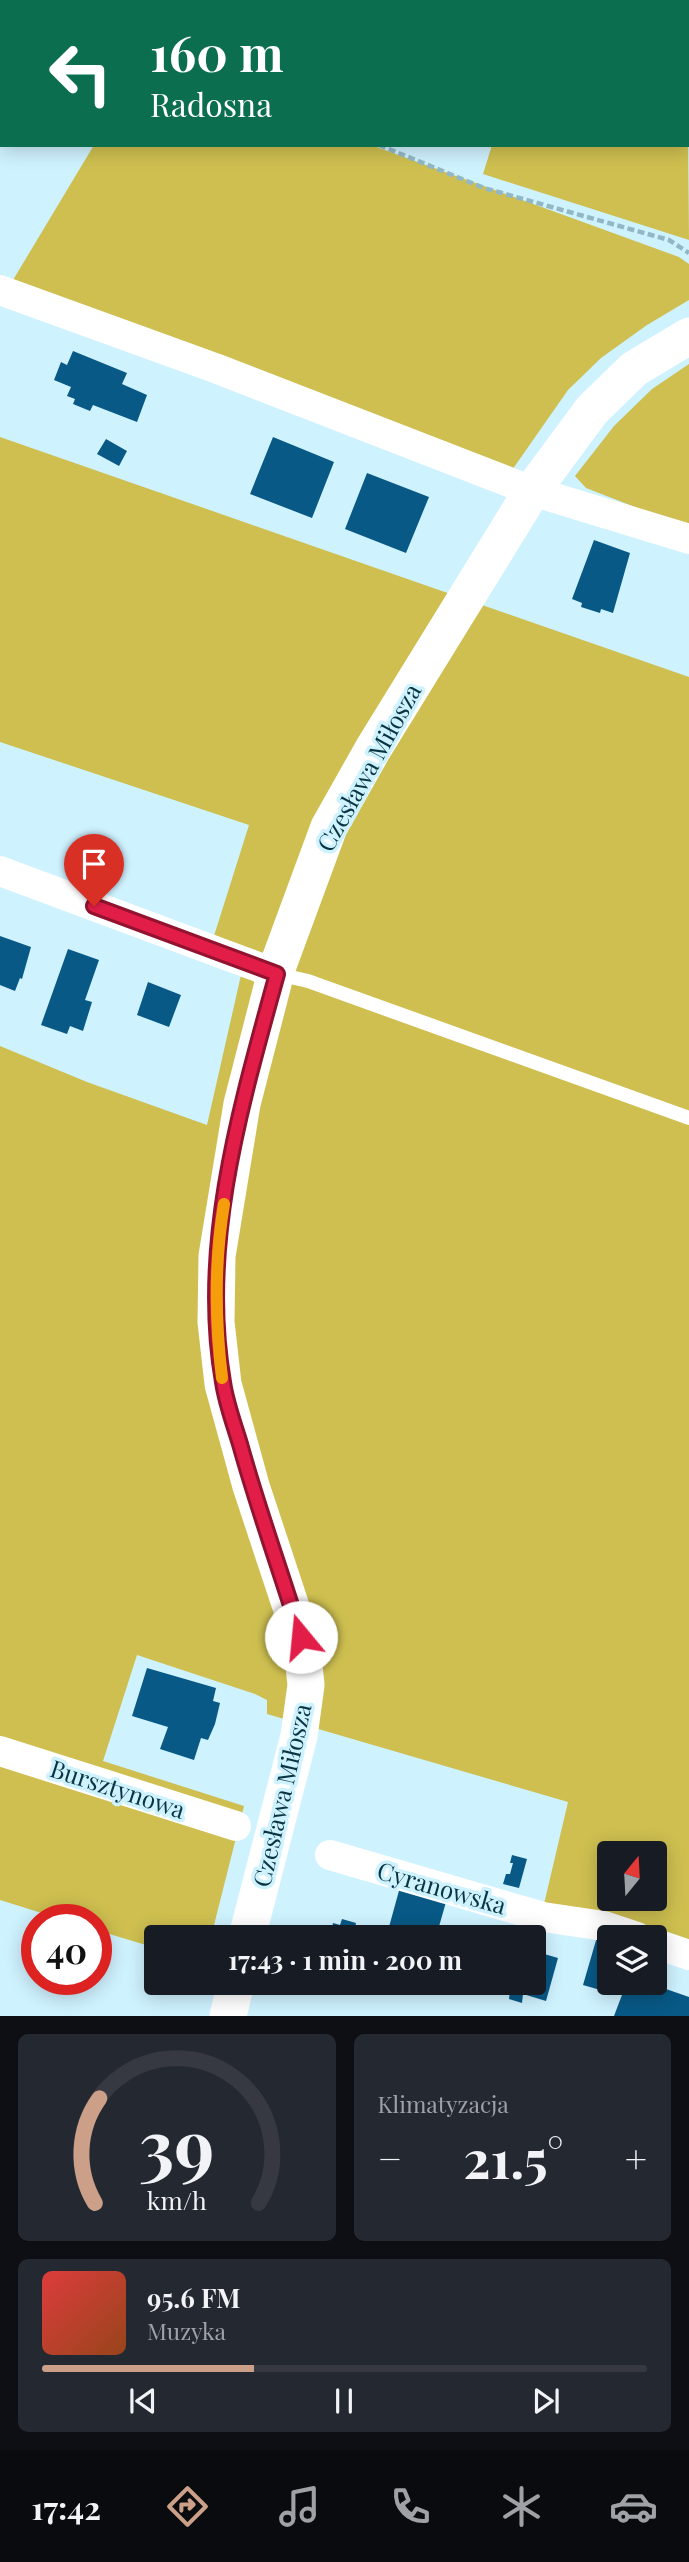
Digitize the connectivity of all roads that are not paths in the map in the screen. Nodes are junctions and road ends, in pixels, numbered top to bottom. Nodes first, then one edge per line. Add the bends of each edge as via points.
1 (0, 290) edge
2 (689, 336) edge
3 (532, 491) junction
4 (689, 539) edge
5 (0, 871) edge
6 (277, 974) junction
7 (689, 1118) edge
8 (0, 1751) edge
9 (236, 1826) dead end
10 (330, 1854) dead end
11 (250, 1925) edge
12 (597, 1925) edge
13 (667, 1947) edge
14 (689, 1955) edge
15 (233, 1995) edge
16 (228, 2016) edge

1 - 3 street
2 - 3 street, Czesława Miłosza via 634,369 592,410
3 - 4 street
3 - 6 street, Czesława Miłosza via 328,827
5 - 6 street
6 - 7 lane via 308,981
6 - 11 street, Czesława Miłosza via 242,1104 217,1255 216,1322 223,1384 301,1637 306,1685 299,1736
8 - 9 street, Bursztynowa
10 - 12 street, Cyranowska via 542,1917
13 - 14 street
15 - 16 street

